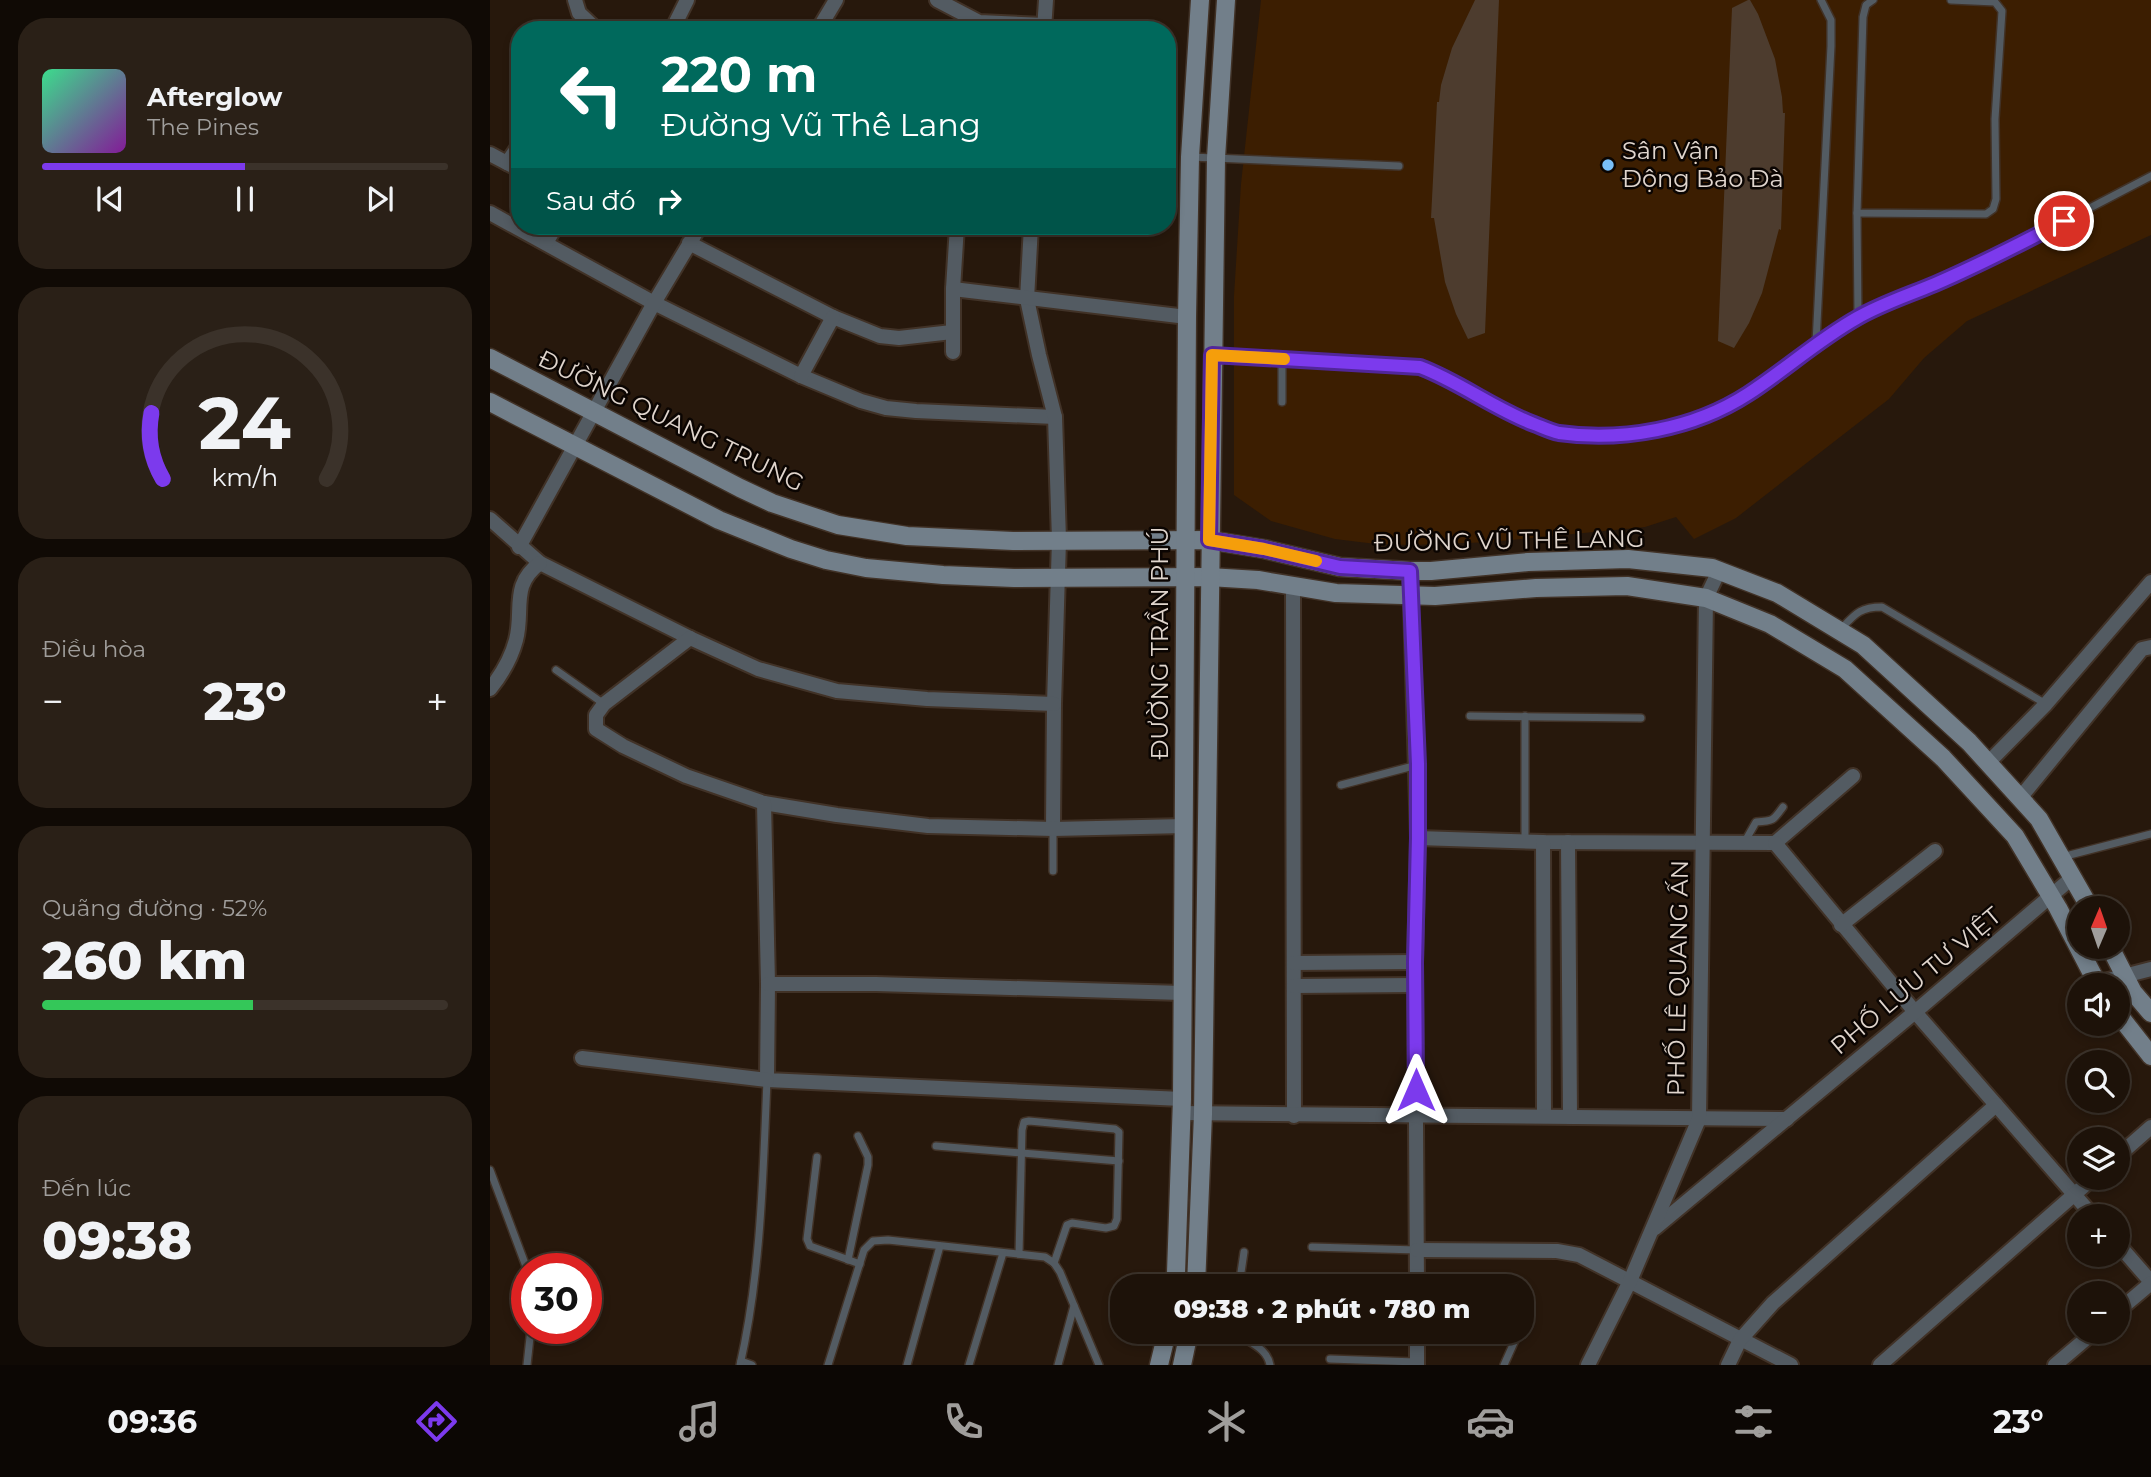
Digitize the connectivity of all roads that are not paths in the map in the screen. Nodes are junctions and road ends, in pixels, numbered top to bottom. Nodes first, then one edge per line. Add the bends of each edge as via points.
1 (575, 0) edge
2 (687, 0) edge
3 (836, 0) edge
4 (937, 0) edge
5 (1046, 0) edge
6 (1200, 0) edge
7 (1226, 0) edge
8 (1821, 0) edge
9 (1873, 0) edge
10 (1951, 0) edge
11 (586, 21) edge
12 (676, 21) edge
13 (823, 21) edge
14 (977, 21) edge
15 (1044, 21) edge
16 (490, 154) edge
17 (1190, 157) junction
18 (1216, 158) junction
19 (511, 165) edge
20 (1399, 166) dead end
21 (2151, 176) edge
22 (490, 213) edge
23 (1857, 213) junction
24 (511, 224) edge
25 (531, 235) edge
26 (551, 235) edge
27 (694, 235) edge
28 (956, 235) edge
29 (1031, 235) edge
30 (546, 243) junction
31 (689, 243) junction
32 (953, 289) junction
33 (1027, 299) junction
34 (653, 303) junction
35 (833, 317) junction
36 (1187, 317) junction
37 (1858, 317) junction
38 (952, 332) junction
39 (1816, 343) junction
40 (953, 352) dead end
41 (1212, 355) junction
42 (490, 358) edge
43 (1282, 358) junction
44 (800, 376) junction
45 (490, 402) edge
46 (1282, 402) dead end
47 (594, 412) junction
48 (1055, 417) junction
49 (575, 447) junction
50 (490, 519) edge
51 (1059, 540) junction
52 (1184, 540) junction
53 (1209, 540) junction
54 (519, 547) junction
55 (540, 563) junction
56 (1410, 571) junction
57 (1719, 571) junction
58 (1184, 577) junction
59 (1209, 577) junction
60 (1059, 578) junction
61 (2151, 582) edge
62 (1293, 586) junction
63 (1411, 595) junction
64 (1706, 598) junction
65 (1840, 631) junction
66 (690, 638) junction
67 (2148, 645) edge
68 (556, 670) dead end
69 (490, 689) edge
70 (604, 704) junction
71 (1054, 704) junction
72 (2046, 704) junction
73 (1470, 716) dead end
74 (1525, 716) junction
75 (1641, 718) dead end
76 (1988, 763) junction
77 (1418, 764) junction
78 (1853, 776) dead end
79 (1341, 785) dead end
80 (2020, 798) junction
81 (764, 803) junction
82 (1783, 807) dead end
83 (1185, 826) junction
84 (1053, 829) junction
85 (2151, 834) edge
86 (1418, 838) junction
87 (1525, 841) junction
88 (1544, 842) junction
89 (1568, 842) junction
90 (1703, 843) junction
91 (1744, 843) junction
92 (1775, 843) junction
93 (1935, 851) dead end
94 (2061, 857) junction
95 (1053, 872) dead end
96 (2073, 877) junction
97 (2083, 896) edge
98 (2051, 897) junction
99 (1841, 925) junction
100 (1415, 962) junction
101 (1294, 963) junction
102 (2151, 969) edge
103 (2092, 973) edge
104 (2130, 975) edge
105 (768, 984) junction
106 (1415, 985) junction
107 (1294, 986) junction
108 (2130, 986) edge
109 (1182, 993) junction
110 (1915, 1013) junction
111 (2151, 1013) edge
112 (2130, 1029) edge
113 (2151, 1056) edge
114 (582, 1058) dead end
115 (767, 1080) junction
116 (1996, 1105) junction
117 (1182, 1106) junction
118 (1203, 1114) junction
119 (1294, 1116) junction
120 (1544, 1116) junction
121 (1570, 1116) junction
122 (1416, 1117) junction
123 (1699, 1119) junction
124 (1787, 1119) junction
125 (2151, 1127) edge
126 (858, 1136) dead end
127 (2130, 1145) edge
128 (936, 1146) dead end
129 (1022, 1152) junction
130 (817, 1157) dead end
131 (1119, 1161) junction
132 (490, 1170) edge
133 (2079, 1190) edge
134 (2074, 1194) junction
135 (2083, 1204) edge
136 (1651, 1231) junction
137 (940, 1246) junction
138 (1312, 1247) dead end
139 (1417, 1250) junction
140 (1244, 1252) dead end
141 (521, 1253) edge
142 (1003, 1253) junction
143 (1019, 1254) junction
144 (2130, 1258) edge
145 (848, 1260) junction
146 (1054, 1263) junction
147 (860, 1264) junction
148 (1176, 1274) edge
149 (1196, 1274) edge
150 (1241, 1274) edge
151 (1417, 1274) edge
152 (1630, 1281) junction
153 (2151, 1282) edge
154 (2130, 1300) edge
155 (1074, 1305) junction
156 (1740, 1340) junction
157 (529, 1344) edge
158 (1164, 1344) edge
159 (1186, 1344) edge
160 (1254, 1344) edge
161 (1417, 1344) edge
162 (1513, 1344) edge
163 (2080, 1344) edge
164 (1330, 1359) dead end
165 (740, 1363) edge
166 (1417, 1363) edge
167 (527, 1365) edge
168 (752, 1365) edge
169 (828, 1365) edge
170 (907, 1365) edge
171 (969, 1365) edge
172 (1058, 1365) edge
173 (1099, 1365) edge
174 (1159, 1365) edge
175 (1182, 1365) edge
176 (1270, 1365) edge
177 (1504, 1365) edge
178 (1588, 1365) edge
179 (1728, 1365) edge
180 (1791, 1365) edge
181 (1880, 1365) edge
182 (2055, 1365) edge

1 - 11 street
2 - 12 street
3 - 13 street
4 - 14 street
5 - 15 street
6 - 17 main road, ĐƯỜNG TRẦN PHÚ
7 - 18 main road, ĐƯỜNG TRẦN PHÚ
8 - 39 lane via 1831,20 1831,46
9 - 23 lane via 1863,17
10 - 23 lane via 1995,2 2002,11 1993,209 1986,214
16 - 19 street
17 - 18 lane
17 - 36 main road, ĐƯỜNG TRẦN PHÚ
18 - 20 lane
18 - 41 main road, ĐƯỜNG TRẦN PHÚ
21 - 37 lane via 2021,244
22 - 24 street
23 - 37 lane
25 - 30 street
26 - 30 street
27 - 31 street
28 - 32 street
29 - 33 street
30 - 34 street
31 - 34 street
31 - 35 street
32 - 33 street
32 - 38 street
33 - 36 street
33 - 48 street
34 - 44 street
34 - 47 street
35 - 38 street via 890,337
35 - 44 street
36 - 52 main road, ĐƯỜNG TRẦN PHÚ
37 - 39 lane
38 - 40 street
39 - 43 lane via 1747,395 1700,418 1650,431 1600,436 1556,432 1516,417 1420,367
41 - 43 lane
41 - 53 main road, ĐƯỜNG TRẦN PHÚ
42 - 47 main road, ĐƯỜNG QUANG TRUNG
43 - 46 lane
44 - 48 street via 886,408
45 - 49 main road
47 - 49 street
47 - 51 main road, ĐƯỜNG QUANG TRUNG via 772,503 838,525 907,536
48 - 51 street
49 - 54 street
49 - 60 main road via 719,520 826,560 901,572
50 - 54 street
51 - 52 main road, ĐƯỜNG QUANG TRUNG
51 - 60 street
52 - 53 main road, ĐƯỜNG QUANG TRUNG
52 - 58 main road, ĐƯỜNG TRẦN PHÚ
53 - 56 main road, ĐƯỜNG VŨ THÊ LANG via 1340,567
53 - 59 main road, ĐƯỜNG TRẦN PHÚ
54 - 55 street
55 - 66 street
55 - 69 street via 528,572 522,586 517,638 505,671
56 - 57 main road, ĐƯỜNG VŨ THÊ LANG via 1628,559
56 - 63 street
57 - 64 street, PHỐ LÊ QUANG ẤN
57 - 65 main road, ĐƯỜNG VŨ THÊ LANG via 1777,593
58 - 59 main road
58 - 60 main road
58 - 83 main road, ĐƯỜNG TRẦN PHÚ
59 - 62 main road, ĐƯỜNG VŨ THÊ LANG
59 - 118 main road, ĐƯỜNG TRẦN PHÚ
60 - 71 street
61 - 72 street
62 - 63 main road, ĐƯỜNG VŨ THÊ LANG via 1336,593
62 - 101 street
63 - 64 main road, ĐƯỜNG VŨ THÊ LANG via 1627,586
63 - 77 street
64 - 90 street, PHỐ LÊ QUANG ẤN
64 - 98 main road, ĐƯỜNG VŨ THÊ LANG via 1770,624 1845,669 1942,758 2015,836
65 - 72 lane via 1866,607 1882,607
65 - 76 main road, ĐƯỜNG VŨ THÊ LANG via 1863,645
66 - 70 street
66 - 71 street via 758,670 837,691
67 - 80 street
68 - 70 lane
70 - 81 street via 596,715 596,729 608,738 686,776
71 - 84 street
72 - 76 street
73 - 74 lane
74 - 75 lane
74 - 87 lane
76 - 80 main road, ĐƯỜNG VŨ THÊ LANG
77 - 79 lane
77 - 86 street
78 - 92 street
80 - 94 main road, ĐƯỜNG VŨ THÊ LANG via 2039,819
81 - 84 street via 928,826
81 - 105 street
82 - 91 lane via 1771,821 1756,822
83 - 84 street
83 - 109 main road, ĐƯỜNG TRẦN PHÚ
84 - 95 lane
85 - 94 lane
86 - 87 street
86 - 100 street
87 - 88 street
88 - 89 street
88 - 120 street
89 - 90 street
89 - 121 street
90 - 91 street
90 - 123 street, PHỐ LÊ QUANG ẤN
91 - 92 street
92 - 99 street
93 - 99 street
94 - 96 main road, ĐƯỜNG VŨ THÊ LANG
96 - 97 main road, ĐƯỜNG VŨ THÊ LANG
96 - 98 street, PHỐ LƯU TƯ VIỆT
98 - 103 main road, ĐƯỜNG VŨ THÊ LANG
98 - 110 street, PHỐ LƯU TƯ VIỆT
99 - 110 street
100 - 101 street
100 - 106 street
101 - 107 street
102 - 104 street
105 - 109 street
105 - 115 street
106 - 107 street
106 - 122 street
107 - 119 street
108 - 111 main road
109 - 117 main road, ĐƯỜNG TRẦN PHÚ
110 - 116 street
110 - 124 street, PHỐ LƯU TƯ VIỆT
112 - 113 main road
114 - 115 street
115 - 117 street
115 - 165 lane via 756,1261
116 - 134 street
116 - 156 street via 1773,1303
117 - 118 street
117 - 148 main road, ĐƯỜNG TRẦN PHÚ
118 - 119 street
118 - 149 main road, ĐƯỜNG TRẦN PHÚ
119 - 122 street
120 - 121 street
120 - 122 street
121 - 123 street
122 - 139 street
123 - 124 street
123 - 136 street, PHỐ LÊ QUANG ẤN
124 - 136 street, PHỐ LƯU TƯ VIỆT
125 - 127 street
126 - 145 lane via 868,1165
128 - 129 lane
129 - 131 lane
129 - 131 lane via 1024,1122 1041,1122 1115,1129 1119,1132
129 - 143 lane
130 - 145 lane via 807,1239 810,1246
131 - 146 lane via 1114,1226 1067,1225
132 - 141 lane
133 - 134 street
134 - 135 street
134 - 181 street
136 - 152 street, PHỐ LÊ QUANG ẤN
137 - 142 lane
137 - 147 lane via 873,1241
137 - 170 lane
138 - 139 lane
139 - 151 street
139 - 152 street via 1557,1251 1579,1255
140 - 150 lane
142 - 143 lane
142 - 171 lane
143 - 146 lane via 1045,1257
144 - 153 street
145 - 147 lane
146 - 155 lane
147 - 169 lane
152 - 156 street
152 - 178 street, PHỐ LÊ QUANG ẤN
153 - 154 street
155 - 172 lane
155 - 173 lane
156 - 179 street
156 - 180 street
157 - 167 lane
158 - 174 main road
159 - 175 main road
160 - 176 lane via 1268,1356
161 - 166 street
162 - 177 lane
163 - 182 street
164 - 166 lane
165 - 168 lane

